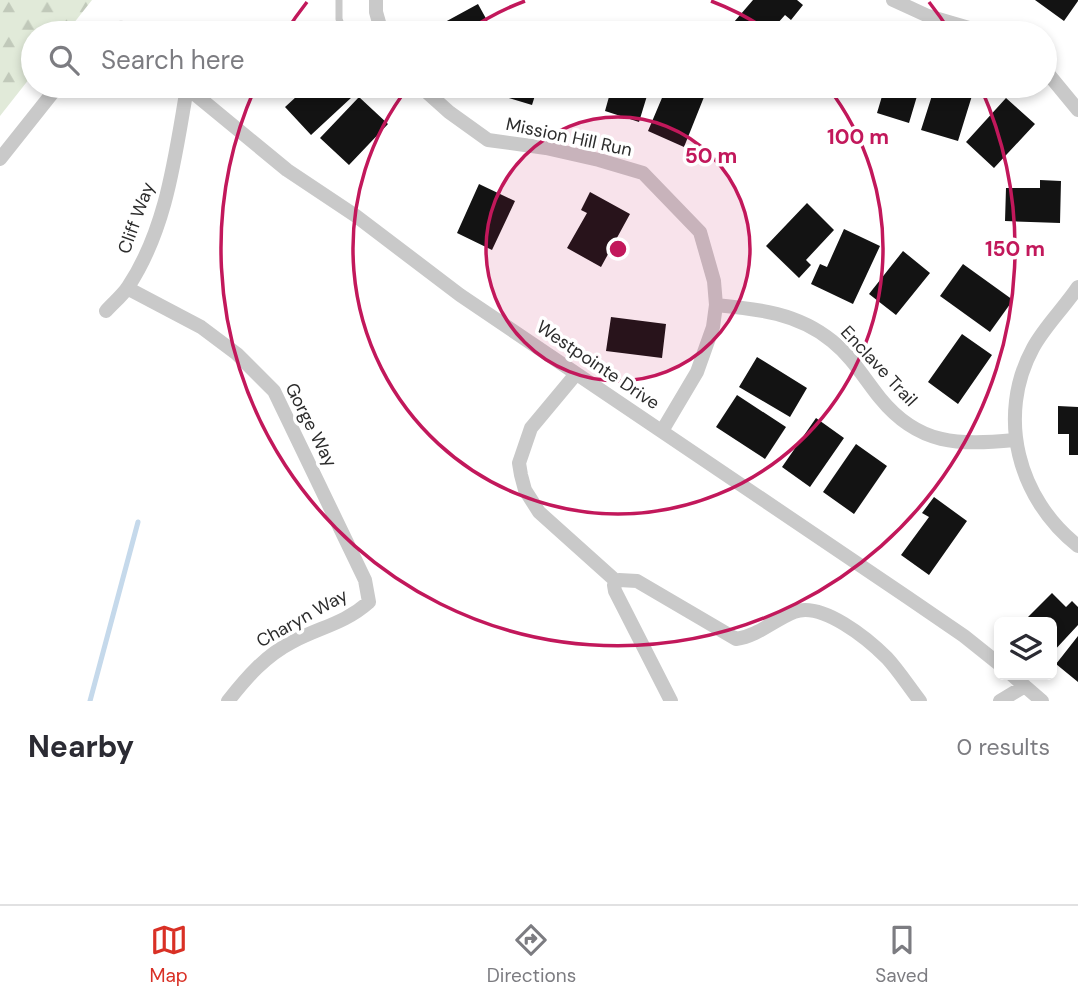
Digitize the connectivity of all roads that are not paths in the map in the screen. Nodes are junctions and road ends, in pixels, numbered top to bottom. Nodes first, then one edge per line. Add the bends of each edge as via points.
1 (339, 0) edge
2 (376, 0) edge
3 (893, 0) edge
4 (340, 21) edge
5 (379, 21) edge
6 (945, 21) edge
7 (1057, 83) edge
8 (48, 98) edge
9 (184, 98) edge
10 (199, 98) edge
11 (433, 98) edge
12 (1078, 110) edge
13 (0, 159) edge
14 (1078, 287) edge
15 (127, 289) junction
16 (716, 305) junction
17 (106, 311) dead end
18 (576, 374) junction
19 (663, 431) junction
20 (1016, 440) junction
21 (1078, 545) edge
22 (617, 582) junction
23 (369, 602) joint
24 (994, 660) edge
25 (1018, 680) edge
26 (1025, 686) junction
27 (229, 701) edge
28 (671, 701) edge
29 (920, 701) edge
30 (1000, 701) edge
31 (1042, 701) edge

1 - 4 lane
2 - 5 street
3 - 6 street
7 - 12 street
8 - 13 street
9 - 15 street, Cliff Way via 166,201
10 - 18 street, Westpointe Drive via 287,170
11 - 16 street, Mission Hill Run via 488,140 545,148 643,173 700,232
14 - 20 street via 1033,348 1015,408
15 - 17 street, Cliff Way
15 - 23 street, Gorge Way via 201,327 274,391 365,580
16 - 19 street, Mission Hill Run via 705,352
16 - 20 street, Enclave Trail via 772,312 811,327 849,356 893,412 927,435 967,443
18 - 19 street, Westpointe Drive
18 - 22 street via 531,428 519,463 521,475 539,512
19 - 24 street, Westpointe Drive
20 - 21 street via 1037,501
22 - 28 street via 615,592
22 - 29 street via 637,581 736,639 807,608 821,611 888,659
23 - 27 street, Charyn Way via 353,616 269,656
25 - 26 street
26 - 30 street
26 - 31 street

